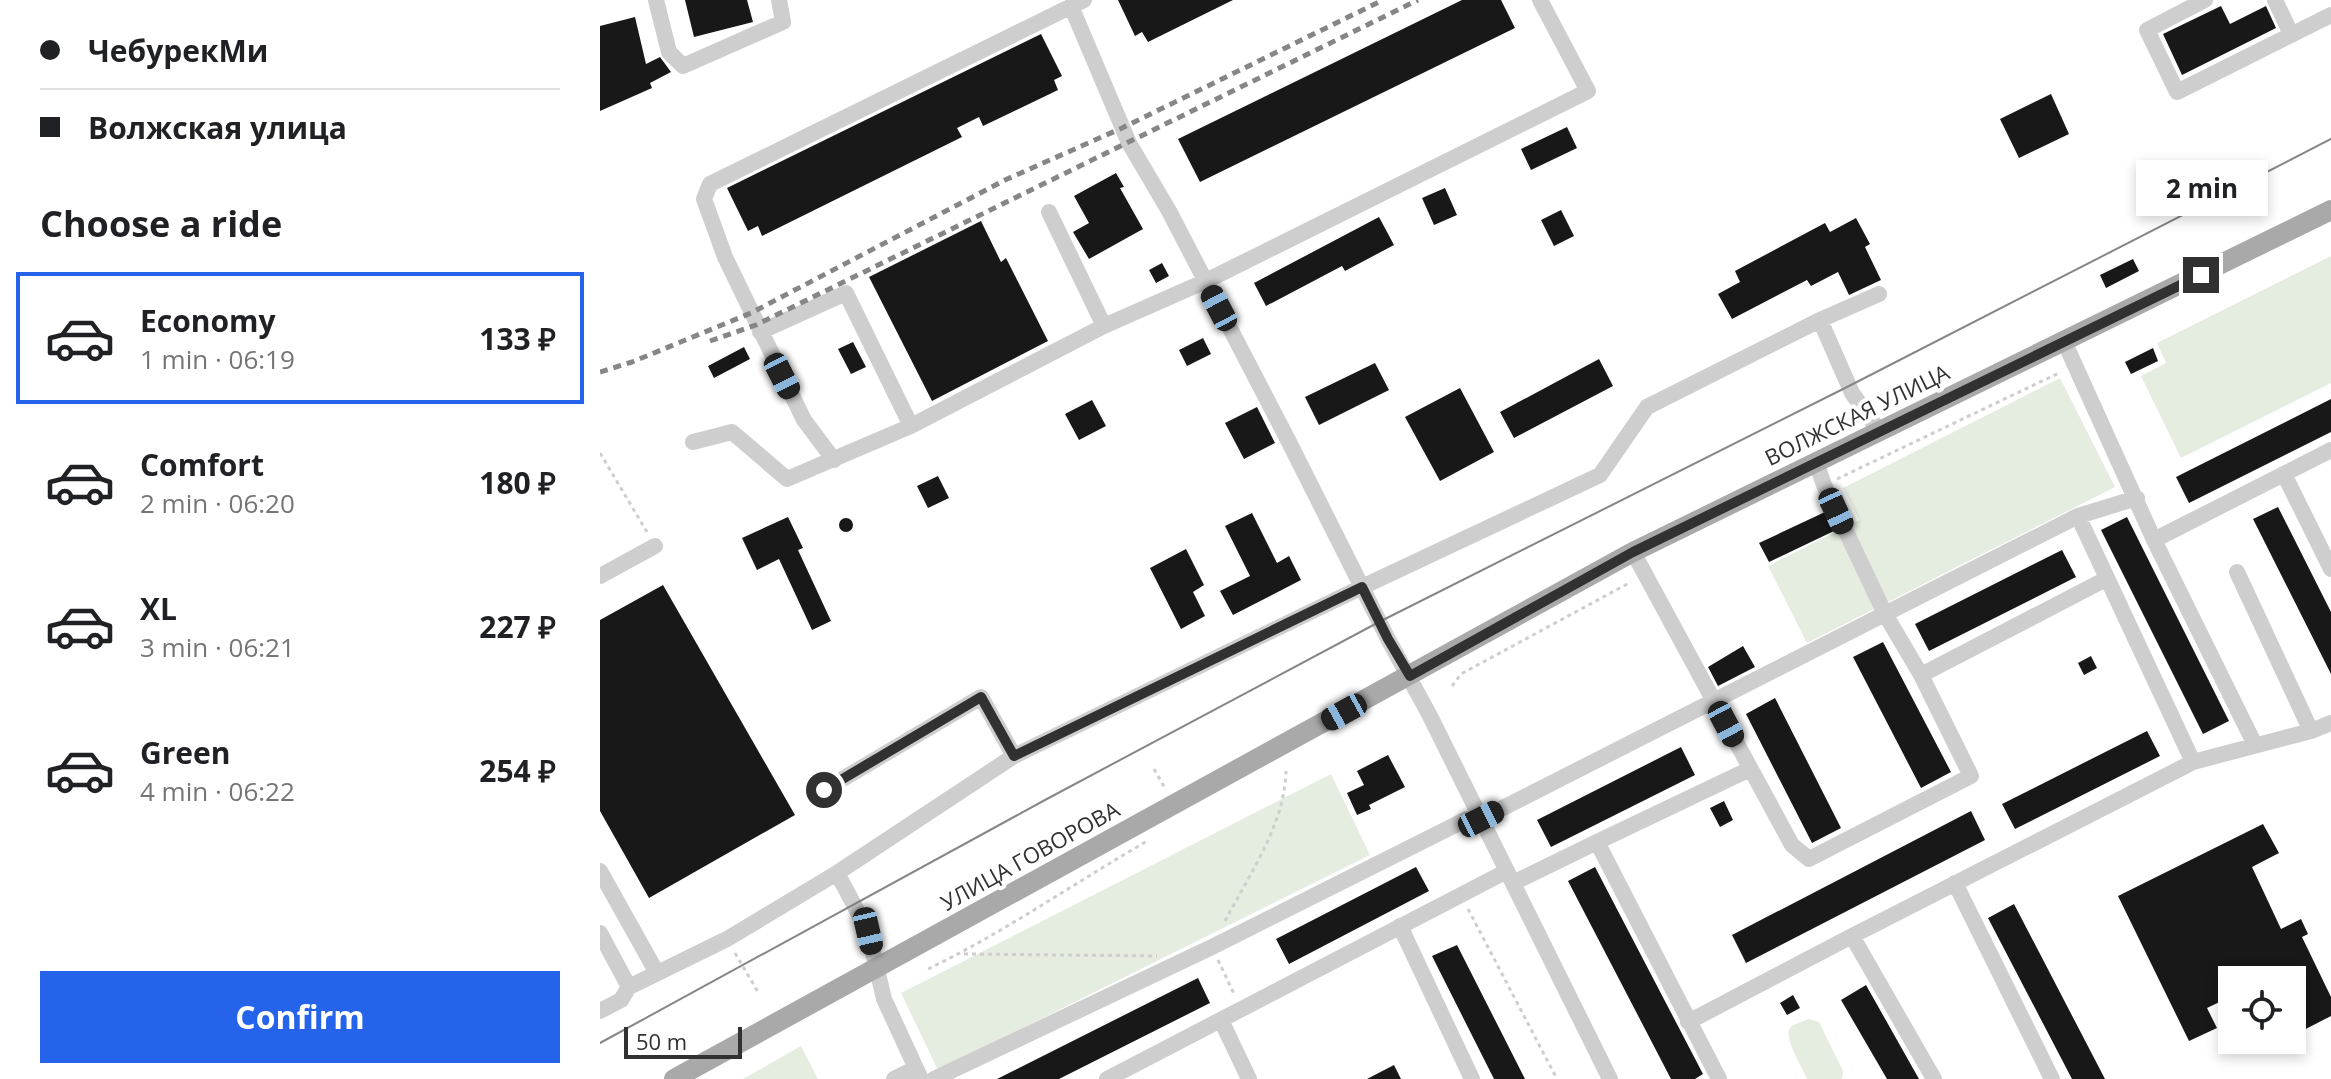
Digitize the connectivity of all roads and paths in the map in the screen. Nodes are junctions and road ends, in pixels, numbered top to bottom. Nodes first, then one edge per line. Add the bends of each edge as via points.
1 (656, 0) edge
2 (779, 0) edge
3 (1540, 0) edge
4 (2205, 0) edge
5 (2275, 0) edge
6 (1077, 3) edge
7 (2331, 15) edge
8 (2291, 34) junction
9 (2331, 210) edge
10 (1049, 212) dead end
11 (1206, 281) junction
12 (1879, 294) dead end
13 (1820, 320) junction
14 (1104, 326) junction
15 (760, 332) junction
16 (2064, 341) junction
17 (2075, 365) junction
18 (911, 426) junction
19 (1879, 431) junction
20 (693, 442) dead end
21 (2331, 450) edge
22 (600, 453) edge
23 (834, 460) junction
24 (1816, 462) junction
25 (2284, 474) junction
26 (1824, 485) junction
27 (2137, 498) junction
28 (2078, 516) junction
29 (2154, 540) junction
30 (655, 546) joint
31 (1633, 552) junction
32 (2331, 569) edge
33 (2237, 572) dead end
34 (1645, 574) junction
35 (600, 576) edge
36 (2106, 579) junction
37 (1362, 587) junction
38 (1885, 614) junction
39 (1921, 675) junction
40 (1410, 676) junction
41 (1452, 686) dead end
42 (1714, 702) junction
43 (2331, 723) edge
44 (2311, 731) junction
45 (2255, 745) junction
46 (1014, 756) junction
47 (2193, 762) junction
48 (1750, 769) junction
49 (1286, 771) dead end
50 (824, 790) dead end
51 (1481, 819) junction
52 (1156, 836) dead end
53 (1597, 842) junction
54 (600, 871) edge
55 (837, 873) junction
56 (1510, 877) junction
57 (1955, 883) junction
58 (1462, 895) junction
59 (1400, 926) junction
60 (600, 933) edge
61 (1852, 936) junction
62 (727, 939) junction
63 (1212, 947) junction
64 (960, 953) junction
65 (1159, 956) dead end
66 (877, 968) junction
67 (928, 969) dead end
68 (657, 973) junction
69 (629, 987) junction
70 (758, 992) dead end
71 (1241, 1008) junction
72 (600, 1011) edge
73 (1221, 1020) junction
74 (1688, 1022) junction
75 (918, 1073) edge
76 (674, 1079) edge
77 (894, 1079) edge
78 (934, 1079) edge
79 (1107, 1079) edge
80 (1249, 1079) edge
81 (1472, 1079) edge
82 (1557, 1079) edge
83 (1610, 1079) edge
84 (1719, 1079) edge
85 (1934, 1079) edge
86 (2052, 1079) edge

1 - 2 street via 669,52 683,66 783,22
3 - 11 street via 1588,91
4 - 8 street via 2147,30 2177,92
5 - 8 street
6 - 11 street via 1129,143
6 - 15 street via 710,184 704,199
7 - 8 street
9 - 16 main road, ВОЛЖСКАЯ УЛИЦА
10 - 14 street
11 - 14 street
11 - 37 street
12 - 13 street
13 - 19 street via 1852,393
13 - 37 street via 1647,407 1600,475
14 - 18 street
15 - 18 street via 846,293
15 - 23 street via 804,420
16 - 17 street
16 - 19 main road, ВОЛЖСКАЯ УЛИЦА
17 - 26 path
17 - 27 street
18 - 23 street
19 - 24 main road, ВОЛЖСКАЯ УЛИЦА
20 - 23 street via 732,432 787,479
21 - 25 street
22 - 30 path
24 - 26 street
24 - 31 main road, ВОЛЖСКАЯ УЛИЦА
25 - 29 street
25 - 32 street
26 - 38 street
27 - 28 street
27 - 29 street
28 - 36 street
28 - 38 street
29 - 45 street
30 - 35 street
31 - 34 street
31 - 40 main road, ВОЛЖСКАЯ УЛИЦА
33 - 44 street
34 - 41 path via 1461,674
34 - 42 street
36 - 39 street
36 - 47 street
37 - 40 street
37 - 46 street
38 - 39 street
38 - 42 street
39 - 48 street via 1971,776 1809,859 1792,845
40 - 51 street
40 - 66 main road, УЛИЦА ГОВОРОВА
42 - 48 street
42 - 51 street
43 - 44 street
44 - 45 street
45 - 47 street
46 - 50 street via 981,697
46 - 55 street
47 - 57 street
48 - 53 street
49 - 63 path via 1270,836
51 - 56 street
51 - 63 street via 1467,819
52 - 64 path
53 - 56 street
53 - 74 street
54 - 68 street
55 - 62 street
55 - 66 street via 868,931
56 - 58 street
56 - 83 street
57 - 61 street
57 - 86 street
58 - 59 street
58 - 82 path
59 - 71 street
59 - 81 street
60 - 69 street
61 - 74 street
61 - 85 street
62 - 68 street
62 - 70 path
63 - 71 path
63 - 78 street
64 - 65 path
64 - 67 path
66 - 75 street via 884,999
66 - 76 main road, УЛИЦА ГОВОРОВА
68 - 69 street
69 - 72 street via 621,1000
71 - 73 street
73 - 79 street
73 - 80 street
74 - 84 street
75 - 77 street

